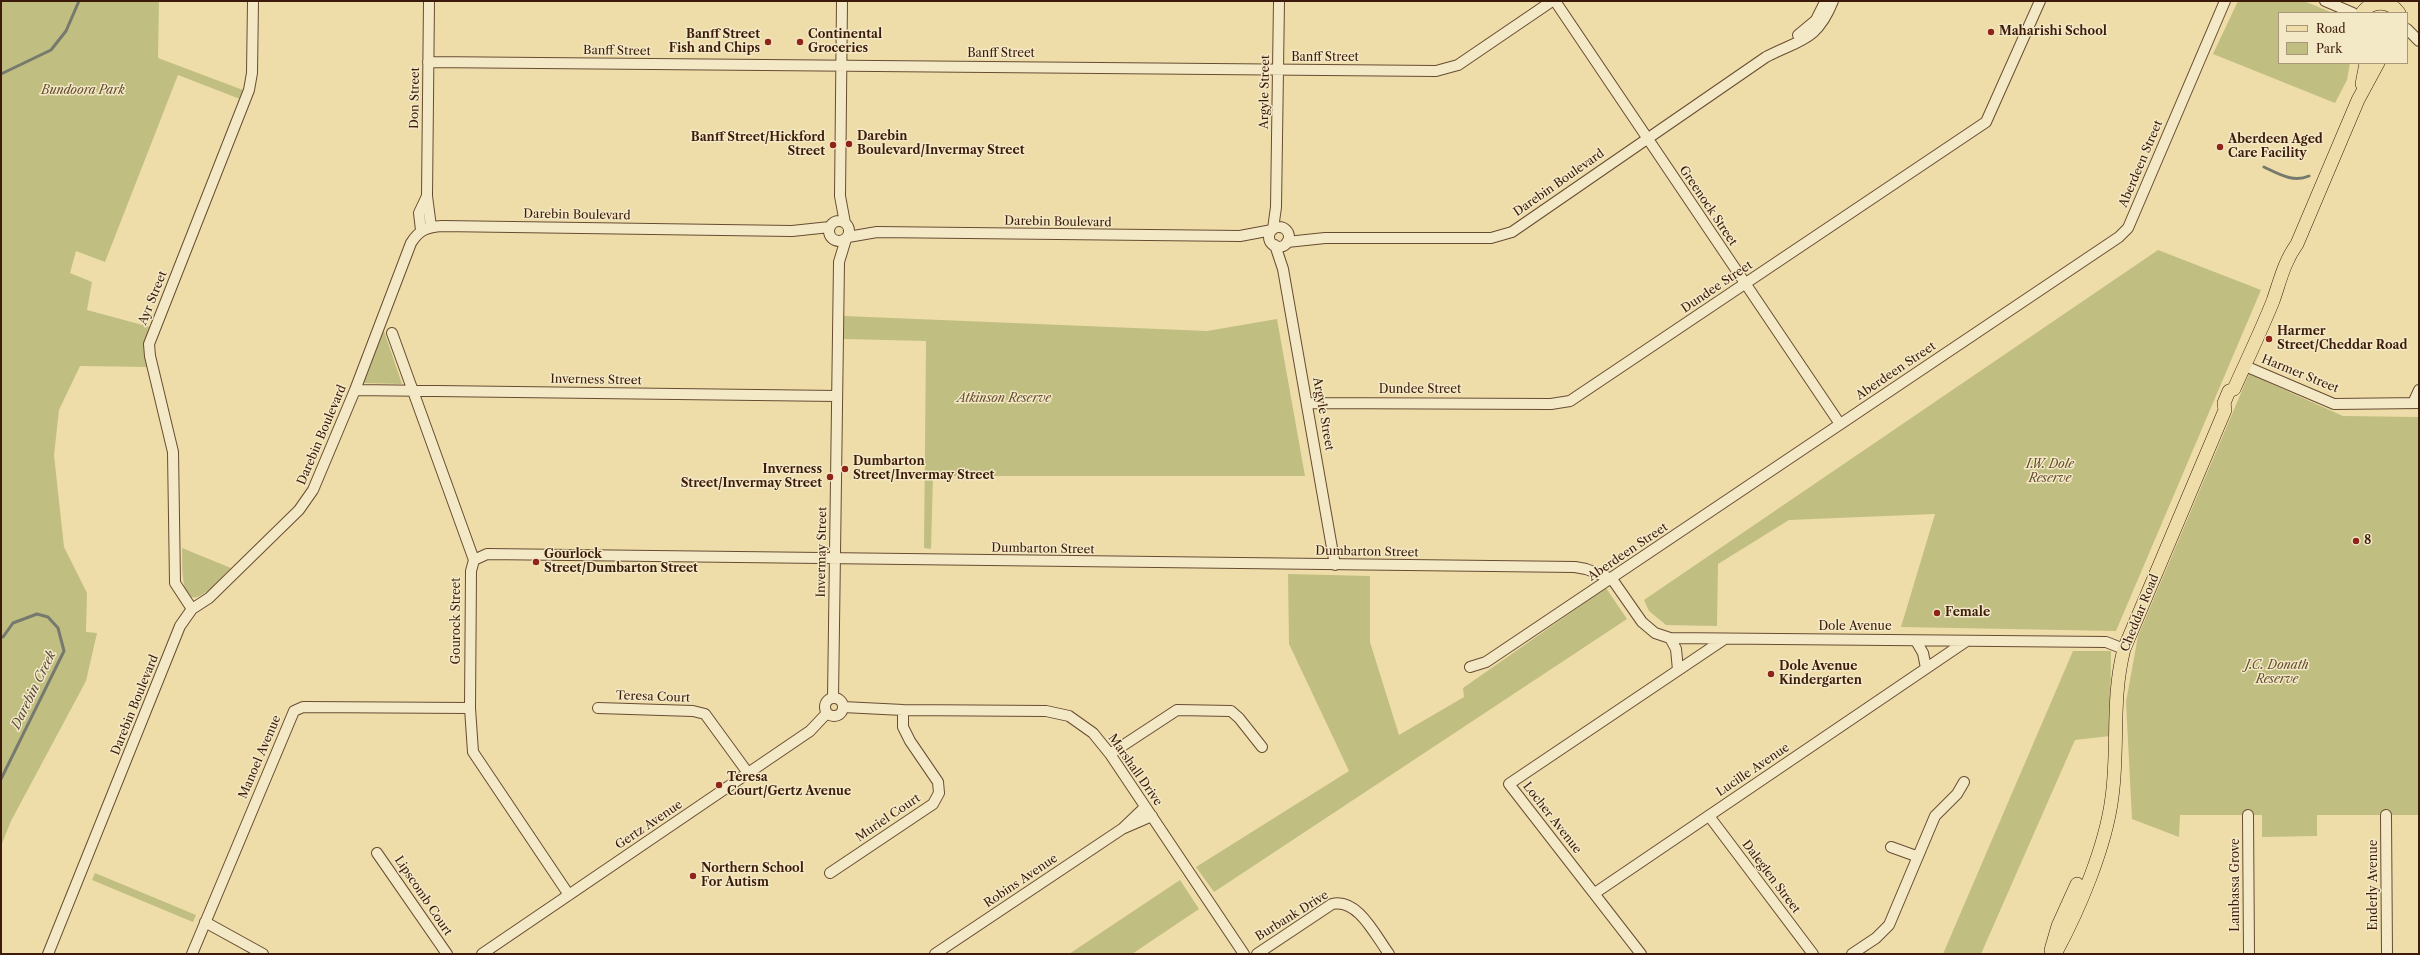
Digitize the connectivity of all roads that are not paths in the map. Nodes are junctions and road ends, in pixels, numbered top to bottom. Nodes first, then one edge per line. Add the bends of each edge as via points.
1 (253, 1) edge
2 (429, 1) edge
3 (842, 1) edge
4 (1279, 1) edge
5 (1554, 1) edge
6 (1826, 1) edge
7 (1833, 1) edge
8 (2040, 1) edge
9 (2225, 1) edge
10 (2325, 1) edge
11 (2364, 7) edge
12 (2399, 8) edge
13 (2351, 12) edge
14 (2408, 30) edge
15 (2408, 40) edge
16 (2419, 42) edge
17 (1778, 51) junction
18 (428, 62) junction
19 (2366, 64) edge
20 (2377, 64) edge
21 (841, 65) junction
22 (1278, 71) junction
23 (2358, 100) junction
24 (1646, 138) junction
25 (427, 196) junction
26 (840, 196) junction
27 (846, 224) junction
28 (431, 227) junction
29 (421, 230) junction
30 (832, 231) junction
31 (877, 232) junction
32 (1281, 234) junction
33 (1240, 236) junction
34 (847, 238) junction
35 (1273, 244) junction
36 (839, 262) junction
37 (1283, 269) junction
38 (1746, 284) junction
39 (392, 333) dead end
40 (2245, 366) junction
41 (356, 390) junction
42 (412, 390) junction
43 (2419, 390) edge
44 (837, 396) junction
45 (1308, 403) junction
46 (2416, 403) edge
47 (1840, 424) junction
48 (474, 560) junction
49 (835, 560) junction
50 (1336, 565) junction
51 (1612, 579) junction
52 (192, 609) junction
53 (1670, 638) junction
54 (1723, 640) junction
55 (1916, 641) junction
56 (1965, 642) junction
57 (2124, 649) junction
58 (1470, 667) dead end
59 (1926, 668) junction
60 (1678, 670) junction
61 (833, 698) junction
62 (843, 707) junction
63 (470, 708) junction
64 (598, 708) dead end
65 (903, 710) junction
66 (827, 713) junction
67 (1262, 747) dead end
68 (1110, 754) junction
69 (748, 773) junction
70 (1964, 782) dead end
71 (1145, 807) junction
72 (2248, 815) dead end
73 (2386, 815) dead end
74 (1152, 816) junction
75 (1709, 816) junction
76 (1122, 829) junction
77 (2105, 830) junction
78 (1891, 846) dead end
79 (377, 853) dead end
80 (1916, 856) junction
81 (830, 873) dead end
82 (1595, 893) junction
83 (569, 895) junction
84 (205, 922) junction
85 (48, 954) edge
86 (192, 954) edge
87 (263, 954) edge
88 (446, 954) edge
89 (482, 954) edge
90 (935, 954) edge
91 (1244, 954) edge
92 (1257, 954) edge
93 (1389, 954) edge
94 (1641, 954) edge
95 (1813, 954) edge
96 (1852, 954) edge
97 (2050, 954) edge
98 (2055, 954) edge
99 (2249, 954) edge
100 (2387, 954) edge

1 - 52 street, Ayr Street via 252,73 249,90 149,344 173,452 175,583
2 - 18 street, Don Street
3 - 21 street, Invermay Street
4 - 22 street, Argyle Street
5 - 22 street, Banff Street via 1458,65 1436,71
5 - 24 street, Greenock Street
6 - 17 street, Darebin Boulevard via 1816,20
7 - 17 street, Darebin Boulevard via 1822,24 1814,32 1796,44
8 - 38 street, Dundee Street via 1986,122
9 - 47 street, Aberdeen Street via 2128,228 2119,237
10 - 13 street
11 - 12 main road via 2382,1
14 - 16 street
15 - 16 street
17 - 24 street, Darebin Boulevard
18 - 21 street, Banff Street
18 - 25 street, Don Street
19 - 23 main road, Cheddar Road
20 - 23 main road, Cheddar Road
21 - 22 street, Banff Street
21 - 26 street, Invermay Street
22 - 32 street, Argyle Street via 1276,207
23 - 40 main road, Cheddar Road via 2297,244 2286,261 2273,300
24 - 32 street, Darebin Boulevard via 1512,232 1502,236 1325,238
24 - 38 street, Greenock Street
25 - 28 street, Don Street
25 - 29 street, Don Street via 419,213
26 - 27 street, Invermay Street
26 - 30 street, Invermay Street
27 - 30 street, Darebin Boulevard
27 - 31 street, Darebin Boulevard
27 - 34 street, Invermay Street via 849,230
28 - 29 street, Darebin Boulevard
28 - 30 street, Darebin Boulevard
29 - 41 street, Darebin Boulevard via 411,243
30 - 34 street, Darebin Boulevard via 840,241
30 - 36 street, Invermay Street
31 - 33 street, Darebin Boulevard
31 - 34 street, Darebin Boulevard
32 - 33 street, Darebin Boulevard
32 - 35 street, Darebin Boulevard via 1280,246
32 - 35 street via 1269,236
32 - 37 street, Argyle Street
33 - 35 street, Darebin Boulevard
34 - 36 street, Invermay Street
35 - 37 street, Argyle Street
36 - 44 street, Invermay Street
37 - 45 street, Argyle Street
38 - 45 street, Dundee Street via 1570,401 1551,404
38 - 47 street, Greenock Street
39 - 42 street, Gourock Street
40 - 46 street, Harmer Street via 2334,404
40 - 57 main road, Cheddar Road via 2234,389 2229,391 2224,403 2225,410
41 - 42 street, Inverness Street
41 - 52 street, Darebin Boulevard via 307,500 209,598
42 - 44 street, Inverness Street
42 - 48 street, Gourock Street
43 - 46 street
44 - 49 street, Invermay Street
45 - 50 street, Argyle Street
47 - 51 street, Aberdeen Street
48 - 49 street, Dumbarton Street via 487,554
48 - 63 street, Gourock Street via 471,571
49 - 50 street, Dumbarton Street
49 - 61 street, Invermay Street
50 - 51 street, Dumbarton Street via 1575,567 1591,570
51 - 53 street, Dole Avenue via 1642,622 1655,633
51 - 58 street, Aberdeen Street via 1486,662
52 - 85 street, Darebin Boulevard via 180,626
53 - 54 street, Dole Avenue
53 - 60 street via 1676,649
54 - 55 street, Dole Avenue
54 - 60 street, Locher Avenue
55 - 56 street, Dole Avenue
55 - 59 street
56 - 57 street, Dole Avenue via 2106,642
56 - 59 street, Lucille Avenue
57 - 77 main road, Cheddar Road via 2117,681 2113,784
59 - 75 street, Lucille Avenue
60 - 82 street, Locher Avenue via 1509,784
61 - 62 street via 840,700
61 - 66 street via 825,703
62 - 65 street, Marshall Drive
62 - 66 street via 838,716
63 - 83 street, Gourock Street via 473,752
63 - 84 street, Manoel Avenue via 303,707 294,712
64 - 69 street, Teresa Court via 693,711 706,714
65 - 68 street, Marshall Drive via 1046,711 1069,716 1093,733
65 - 81 street, Muriel Court via 903,727 938,782 939,793 933,804
66 - 69 street, Gertz Avenue via 810,731
67 - 68 street via 1231,711 1178,710
68 - 71 street, Marshall Drive
69 - 83 street, Gertz Avenue
70 - 80 street via 1957,794 1935,816
71 - 74 street, Marshall Drive
71 - 76 street, Robins Avenue
72 - 99 street, Lambassa Grove
73 - 100 street, Enderly Avenue
74 - 76 street, Robins Avenue
74 - 91 street, Marshall Drive
75 - 82 street, Lucille Avenue
75 - 95 street, Daleglen Street
76 - 90 street, Robins Avenue
77 - 97 main road, Cheddar Road via 2090,855 2058,926
77 - 98 main road, Cheddar Road via 2097,860
78 - 80 street
79 - 88 street, Lipscomb Court
80 - 96 street via 1889,925 1876,938
82 - 94 street, Locher Avenue
83 - 89 street, Gertz Avenue
84 - 86 street, Manoel Avenue
84 - 87 street
92 - 93 street, Burbank Drive via 1332,904 1341,902 1349,904 1357,911

